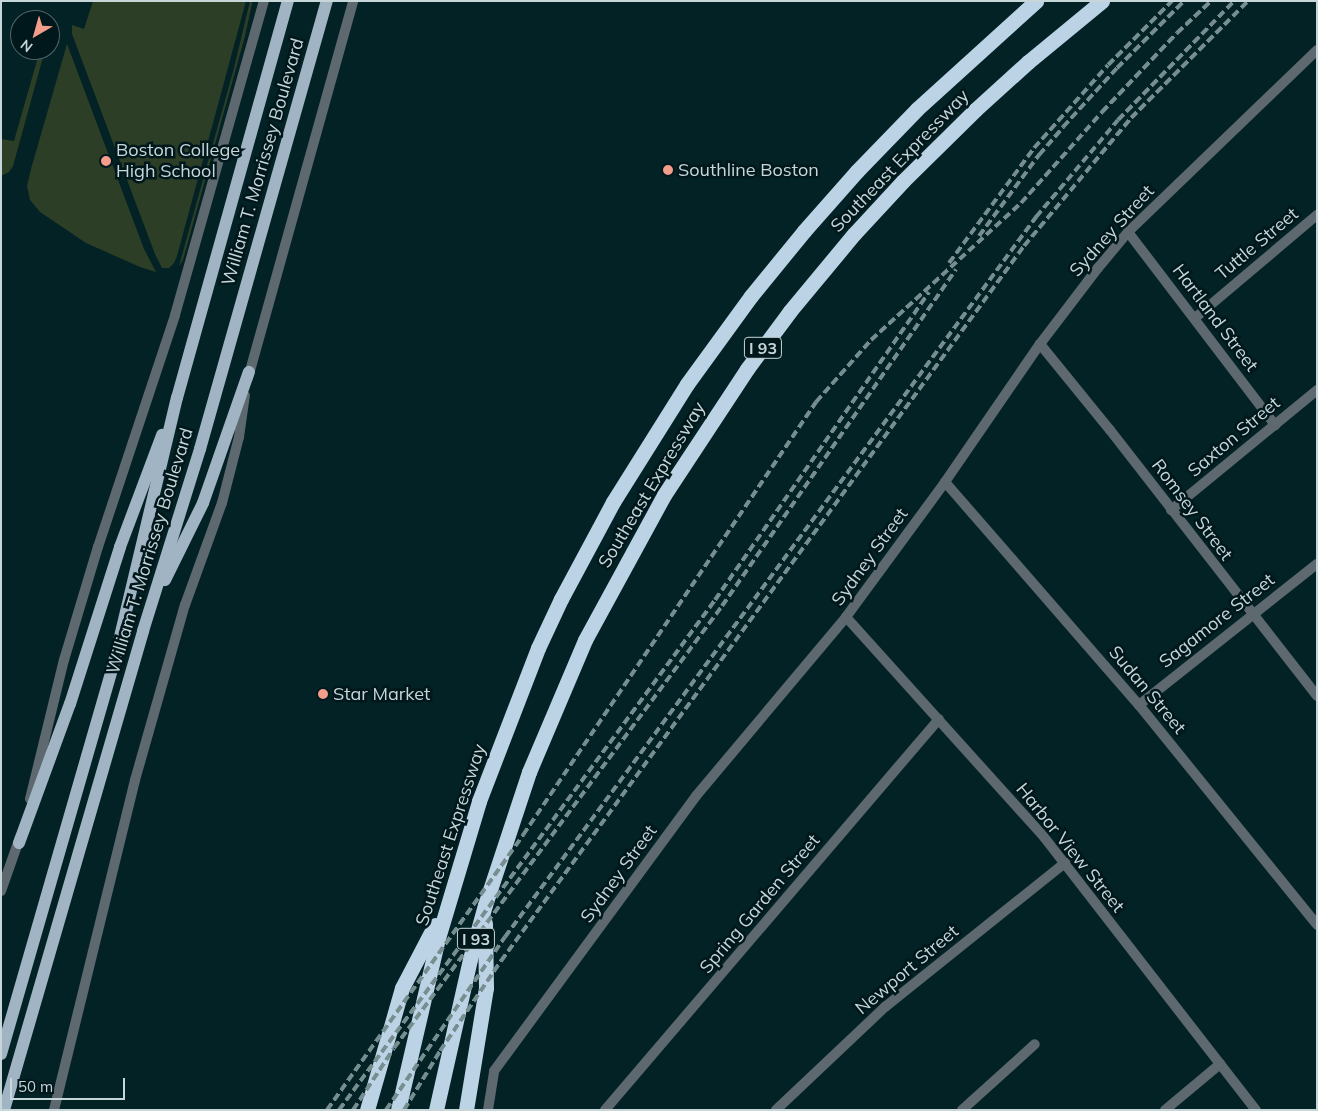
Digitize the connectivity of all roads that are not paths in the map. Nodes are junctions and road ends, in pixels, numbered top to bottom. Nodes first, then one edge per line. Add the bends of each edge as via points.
1 (264, 1) edge
2 (288, 1) edge
3 (327, 1) edge
4 (353, 1) edge
5 (1036, 1) edge
6 (1102, 1) edge
7 (1317, 50) edge
8 (1317, 215) edge
9 (1128, 232) junction
10 (1195, 318) junction
11 (1040, 344) junction
12 (249, 372) junction
13 (1317, 390) edge
14 (177, 398) junction
15 (1274, 424) junction
16 (945, 482) junction
17 (1171, 510) junction
18 (1317, 564) edge
19 (1252, 614) junction
20 (846, 617) junction
21 (143, 630) junction
22 (1317, 696) edge
23 (1139, 705) junction
24 (939, 719) junction
25 (19, 843) junction
26 (1065, 863) junction
27 (1, 891) edge
28 (448, 902) junction
29 (485, 905) junction
30 (1317, 925) edge
31 (1035, 1044) dead end
32 (1, 1054) edge
33 (1220, 1064) junction
34 (4, 1110) edge
35 (54, 1110) edge
36 (367, 1110) edge
37 (398, 1110) edge
38 (436, 1110) edge
39 (466, 1110) edge
40 (488, 1110) edge
41 (605, 1110) edge
42 (776, 1110) edge
43 (962, 1110) edge
44 (1165, 1110) edge
45 (1256, 1110) edge

1 - 25 street via 175,315 64,660
2 - 14 main road, William T. Morrissey Boulevard
3 - 21 main road, William T. Morrissey Boulevard via 200,449
4 - 12 street
5 - 28 highway, Southeast Expressway / I 93 via 934,92 857,171 785,252 718,340 642,454 586,550 538,648 497,751
6 - 29 highway, Southeast Expressway / I 93 via 1012,76 921,162 837,253 775,331 689,453 639,537 585,640 528,772
7 - 9 street, Sydney Street
8 - 10 street, Tuttle Street
9 - 10 street, Hartland Street
9 - 11 street, Sydney Street
10 - 15 street, Hartland Street
11 - 16 street, Sydney Street
11 - 17 street, Romsey Street
12 - 21 main road via 204,503
12 - 35 street via 232,465 218,517 185,605 139,764
13 - 15 street, Saxton Street
14 - 25 main road via 135,506 73,696
14 - 32 main road, William T. Morrissey Boulevard via 110,674
15 - 17 street, Saxton Street
16 - 20 street, Sydney Street
16 - 23 street, Sudan Street
17 - 19 street, Romsey Street
18 - 19 street, Sagamore Street
19 - 22 street, Romsey Street
19 - 23 street, Sagamore Street
20 - 24 street, Harbor View Street
20 - 40 street, Sydney Street via 696,796 494,1071
21 - 34 main road, William T. Morrissey Boulevard
23 - 30 street, Sudan Street
24 - 26 street, Harbor View Street
24 - 41 street, Spring Garden Street
25 - 27 street
26 - 33 street, Harbor View Street
26 - 42 street, Newport Street via 886,1007
28 - 36 highway via 402,988
28 - 37 highway, Southeast Expressway / I 93
29 - 38 highway, Southeast Expressway / I 93
29 - 39 highway via 486,988
31 - 43 street
33 - 44 street
33 - 45 street, Harbor View Street

